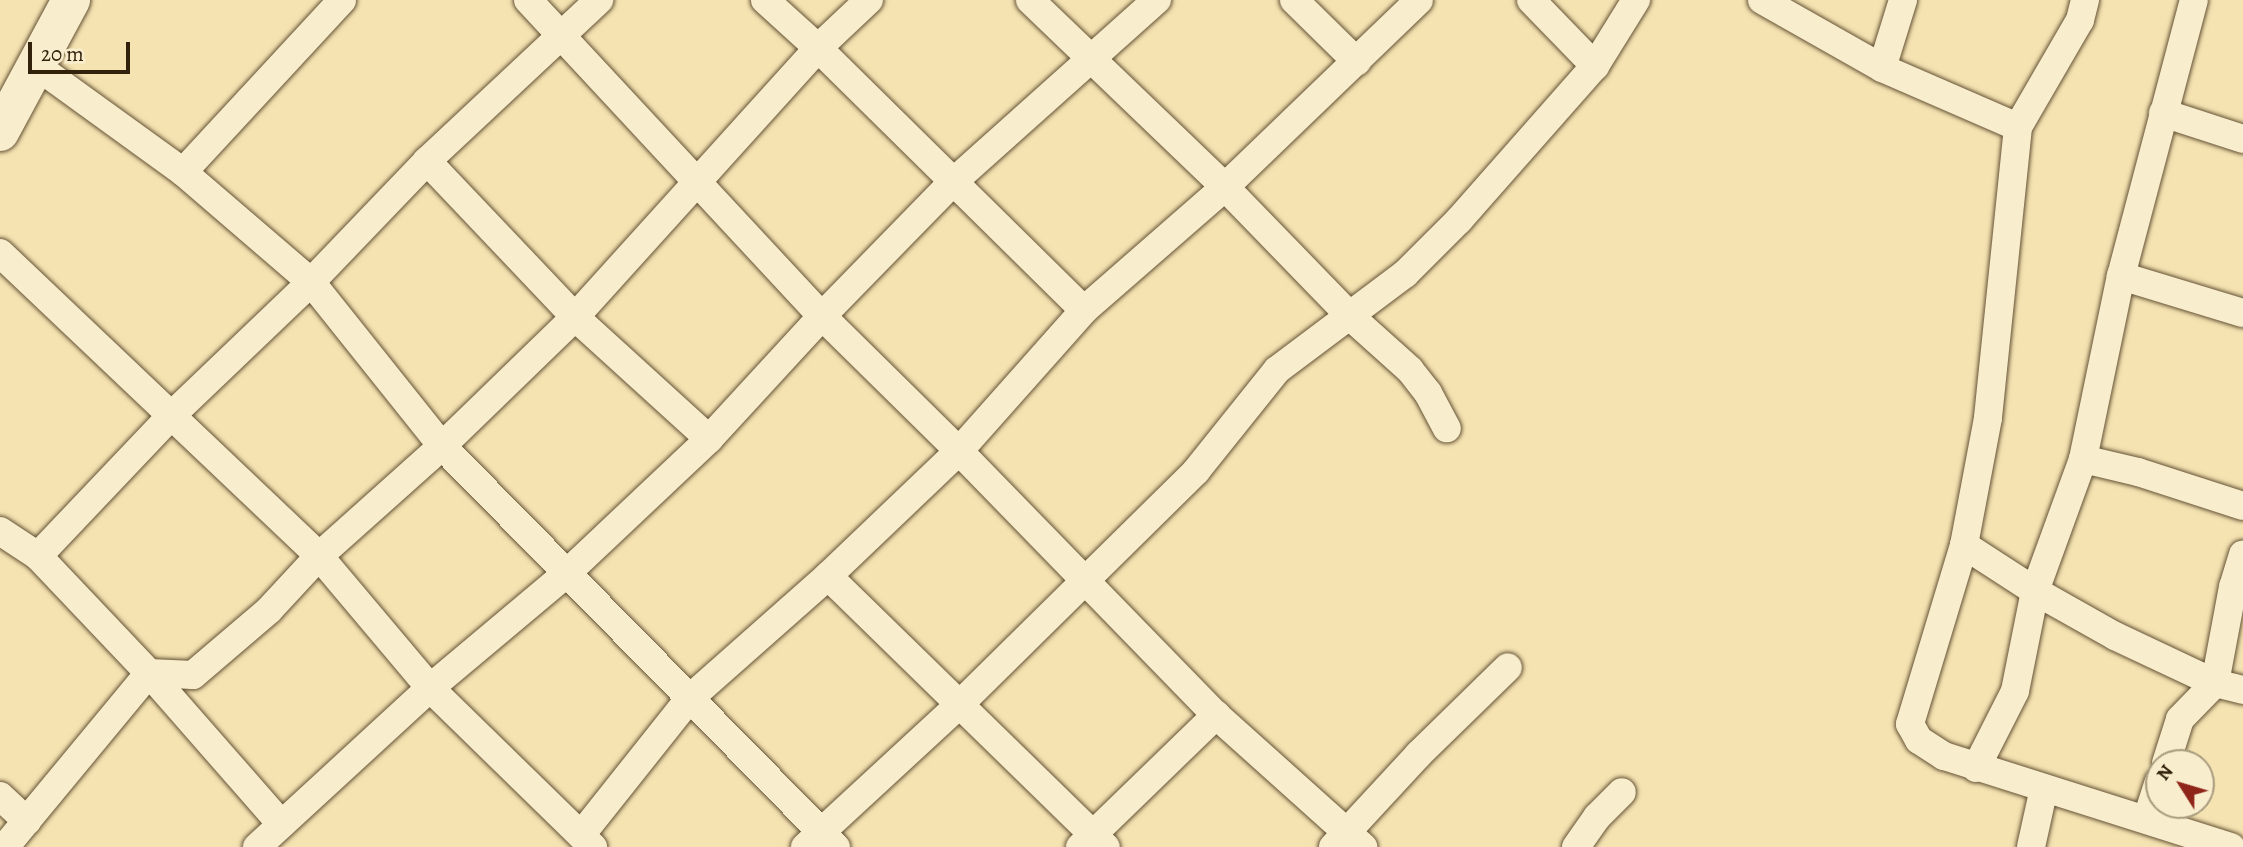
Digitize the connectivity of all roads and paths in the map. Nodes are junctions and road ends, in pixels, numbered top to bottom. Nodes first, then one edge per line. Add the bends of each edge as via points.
1 (71, 0) edge
2 (342, 0) edge
3 (528, 0) edge
4 (599, 0) edge
5 (765, 0) edge
6 (869, 0) edge
7 (1030, 0) edge
8 (1157, 0) edge
9 (1294, 0) edge
10 (1419, 0) edge
11 (1531, 0) edge
12 (1636, 0) edge
13 (1762, 0) edge
14 (1903, 0) edge
15 (2085, 0) edge
16 (2194, 0) edge
17 (561, 36) junction
18 (818, 48) junction
19 (1089, 57) junction
20 (1357, 62) junction
21 (38, 66) junction
22 (1595, 66) junction
23 (1882, 68) junction
24 (2163, 113) junction
25 (2018, 127) junction
26 (0, 132) edge
27 (2243, 139) edge
28 (427, 161) junction
29 (183, 172) junction
30 (698, 181) junction
31 (952, 183) junction
32 (1225, 187) junction
33 (0, 253) edge
34 (2121, 276) junction
35 (312, 282) junction
36 (1084, 310) junction
37 (2243, 313) edge
38 (822, 316) junction
39 (575, 317) junction
40 (1351, 317) junction
41 (172, 415) junction
42 (1447, 428) dead end
43 (709, 439) junction
44 (442, 446) junction
45 (959, 451) junction
46 (2083, 459) junction
47 (2243, 506) edge
48 (0, 531) edge
49 (1964, 545) junction
50 (2243, 554) edge
51 (38, 556) junction
52 (319, 556) junction
53 (568, 573) junction
54 (828, 576) junction
55 (1086, 581) junction
56 (2035, 591) junction
57 (1508, 667) dead end
58 (149, 673) junction
59 (2215, 683) junction
60 (430, 688) junction
61 (2243, 690) edge
62 (689, 699) junction
63 (959, 705) junction
64 (1216, 715) junction
65 (2170, 749) edge
66 (1976, 768) junction
67 (2044, 788) junction
68 (1622, 792) dead end
69 (0, 796) edge
70 (2145, 817) edge
71 (2150, 819) edge
72 (27, 821) junction
73 (281, 824) junction
74 (587, 841) edge
75 (820, 842) edge
76 (1348, 842) edge
77 (1588, 842) edge
78 (1093, 843) edge
79 (5, 847) edge
80 (257, 847) edge
81 (2031, 847) edge
82 (2231, 847) edge

1 - 21 street
2 - 29 street
3 - 17 street
4 - 17 street
5 - 18 street
6 - 18 street
7 - 19 street
8 - 19 street
9 - 20 street
10 - 20 street
11 - 22 street
12 - 22 street
13 - 23 street
14 - 23 street
15 - 25 street via 2080,20
16 - 24 street
17 - 28 street
17 - 30 street
18 - 30 street
18 - 31 street
19 - 31 street
19 - 32 street
20 - 32 street
21 - 26 street
21 - 29 street
22 - 40 street via 1459,220 1405,274
23 - 25 street
24 - 27 street
24 - 34 street
25 - 49 street via 1988,418
28 - 35 street
28 - 39 street
29 - 35 street
30 - 38 street
30 - 39 street
31 - 36 street
31 - 38 street
32 - 36 street
32 - 40 street
33 - 41 street
34 - 37 street
34 - 46 street
35 - 41 street
35 - 44 street
36 - 45 street
38 - 43 street
38 - 45 street
39 - 43 street
39 - 44 street
40 - 42 street via 1410,370
40 - 55 street via 1277,370 1196,471
41 - 51 street
41 - 52 street
43 - 53 street
44 - 52 street
44 - 53 street
45 - 54 street
45 - 55 street
46 - 47 street
46 - 56 street
48 - 51 street
49 - 56 street
49 - 66 street via 1910,724 1919,740
50 - 59 street via 2232,587
51 - 58 street
52 - 58 street via 269,610 194,675
52 - 60 street
53 - 60 street
53 - 62 street
54 - 62 street
54 - 63 street
55 - 63 street
55 - 64 street
56 - 59 street via 2115,636
56 - 66 street via 2015,691
57 - 76 street via 1428,746
58 - 72 street
58 - 73 street
59 - 61 street
59 - 65 street via 2180,719
60 - 73 street
60 - 74 street
62 - 74 street
62 - 75 street
63 - 75 street
63 - 78 street
64 - 76 street
64 - 78 street
66 - 67 street
67 - 70 street
67 - 81 street
68 - 77 street
69 - 72 street
71 - 82 street
72 - 79 street
73 - 80 street

